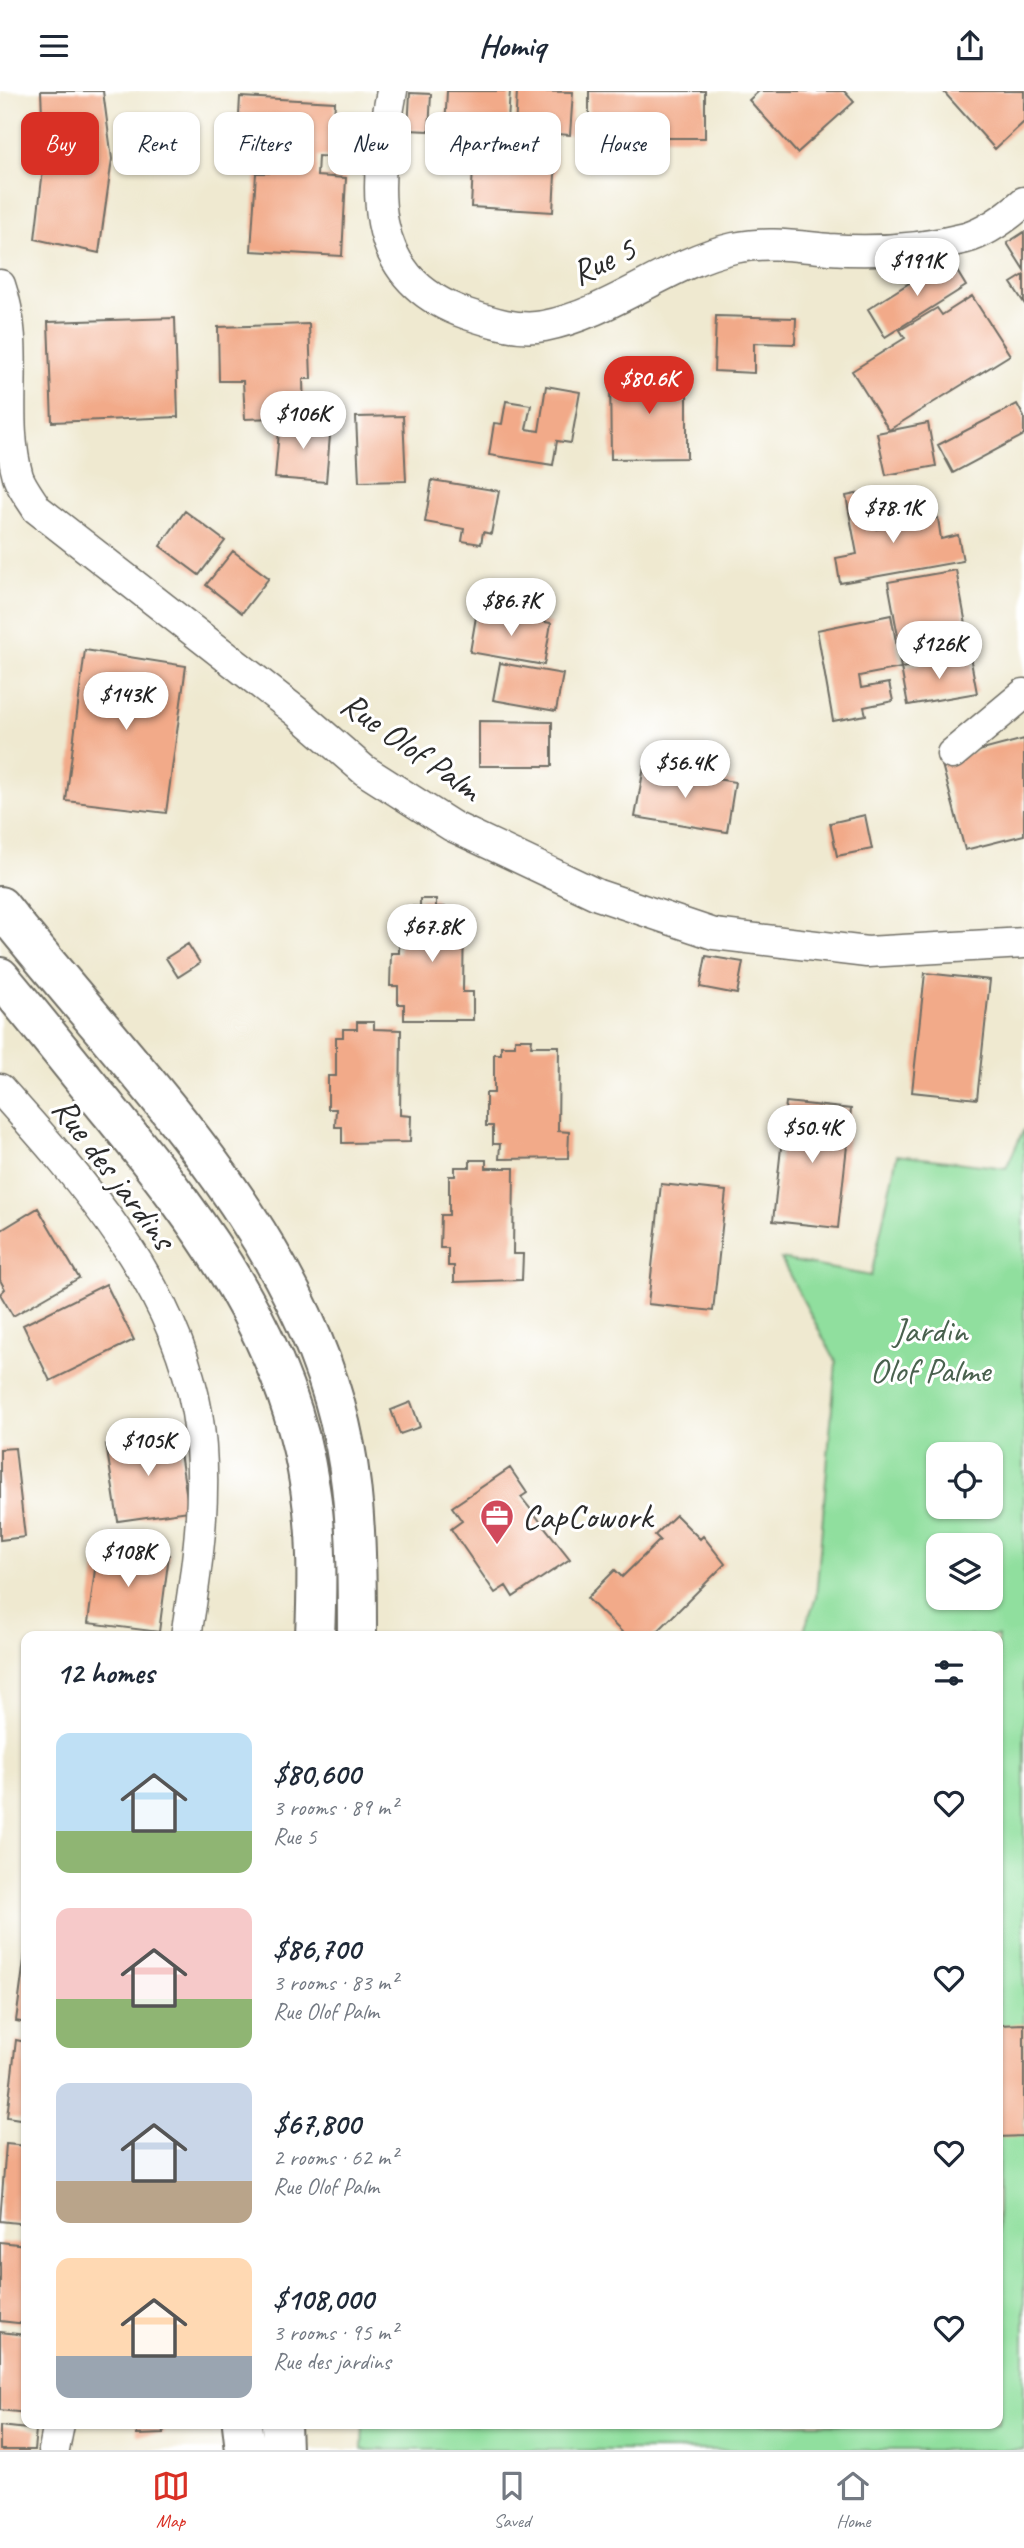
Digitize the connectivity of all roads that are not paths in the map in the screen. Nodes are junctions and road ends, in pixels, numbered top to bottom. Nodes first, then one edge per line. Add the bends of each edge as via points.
1 (392, 91) edge
2 (1024, 202) edge
3 (0, 285) edge
4 (1024, 694) edge
5 (952, 754) dead end
6 (0, 906) edge
7 (1024, 943) edge
8 (0, 978) edge
9 (0, 1089) edge
10 (187, 1631) edge
11 (315, 1631) edge
12 (357, 1631) edge
13 (58, 2429) edge
14 (243, 2429) edge
15 (281, 2429) edge
16 (54, 2450) edge
17 (245, 2450) edge
18 (282, 2450) edge

1 - 2 street, Rue 5 via 380,176 379,214 387,243 403,272 431,299 498,325 542,327 583,314 688,262 734,248 774,243 831,249 915,247 968,237 1007,217
3 - 7 street, Rue Olof Palm via 8,308 12,350 10,446 19,480 37,509 297,712 364,770 452,826 598,895 714,934 867,952
4 - 5 street
6 - 12 main road via 171,1111 237,1203 287,1285 325,1373 345,1444 357,1565
8 - 11 main road via 168,1183 249,1305 292,1412 310,1487 318,1578
9 - 10 street, Rue des jardins via 60,1156 128,1246 168,1320 187,1370 197,1414 202,1479
13 - 16 street
14 - 17 main road
15 - 18 main road

